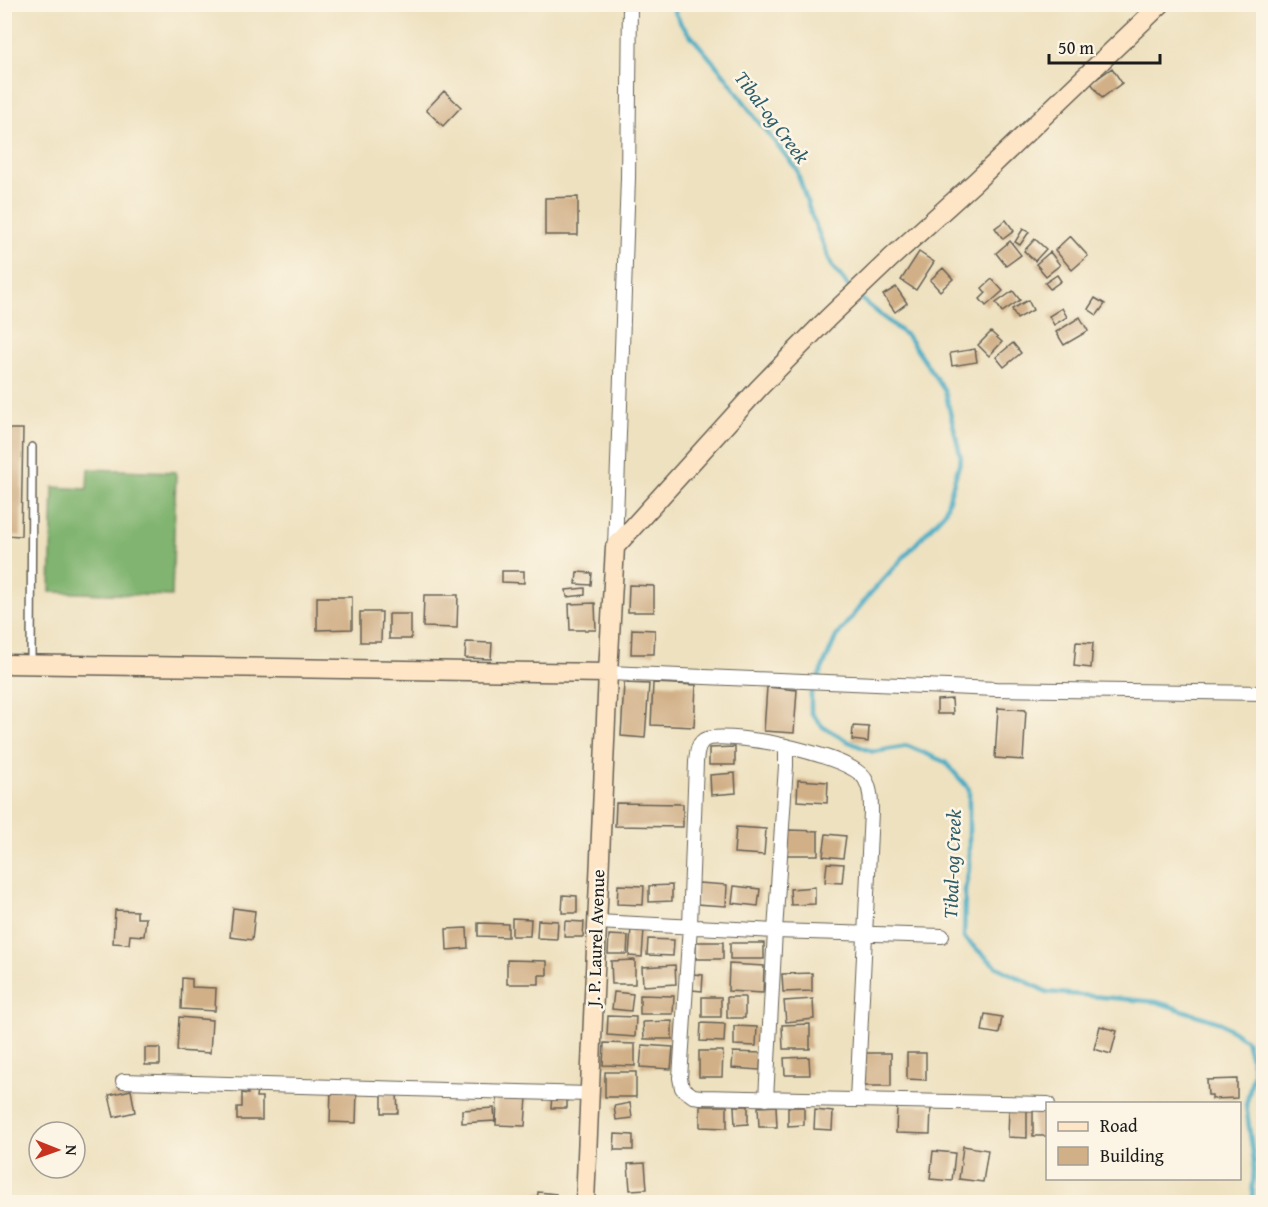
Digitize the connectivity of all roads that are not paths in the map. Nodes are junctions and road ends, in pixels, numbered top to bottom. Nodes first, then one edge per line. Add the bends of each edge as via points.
1 (630, 4) edge
2 (1161, 4) edge
3 (32, 447) dead end
4 (615, 547) junction
5 (4, 664) edge
6 (31, 664) junction
7 (608, 673) junction
8 (1263, 693) edge
9 (786, 746) junction
10 (597, 922) junction
11 (690, 926) junction
12 (775, 931) junction
13 (864, 933) junction
14 (942, 936) dead end
15 (123, 1081) dead end
16 (589, 1094) junction
17 (766, 1099) junction
18 (857, 1101) junction
19 (1046, 1104) edge
20 (585, 1203) edge

1 - 4 street
2 - 4 street via 828,318
3 - 6 lane
4 - 7 street, J. P. Laurel Avenue
5 - 6 street
6 - 7 street
7 - 8 street via 996,689
7 - 10 street, J. P. Laurel Avenue
9 - 11 street via 713,737 698,748
9 - 12 street
9 - 13 street via 825,756 860,772 866,781 871,812
10 - 11 street
10 - 16 street, J. P. Laurel Avenue
11 - 12 street
11 - 17 street via 682,1088 693,1096
12 - 13 street
12 - 17 street
13 - 14 street
13 - 18 street
15 - 16 street
16 - 20 street, J. P. Laurel Avenue
17 - 18 street
18 - 19 street

